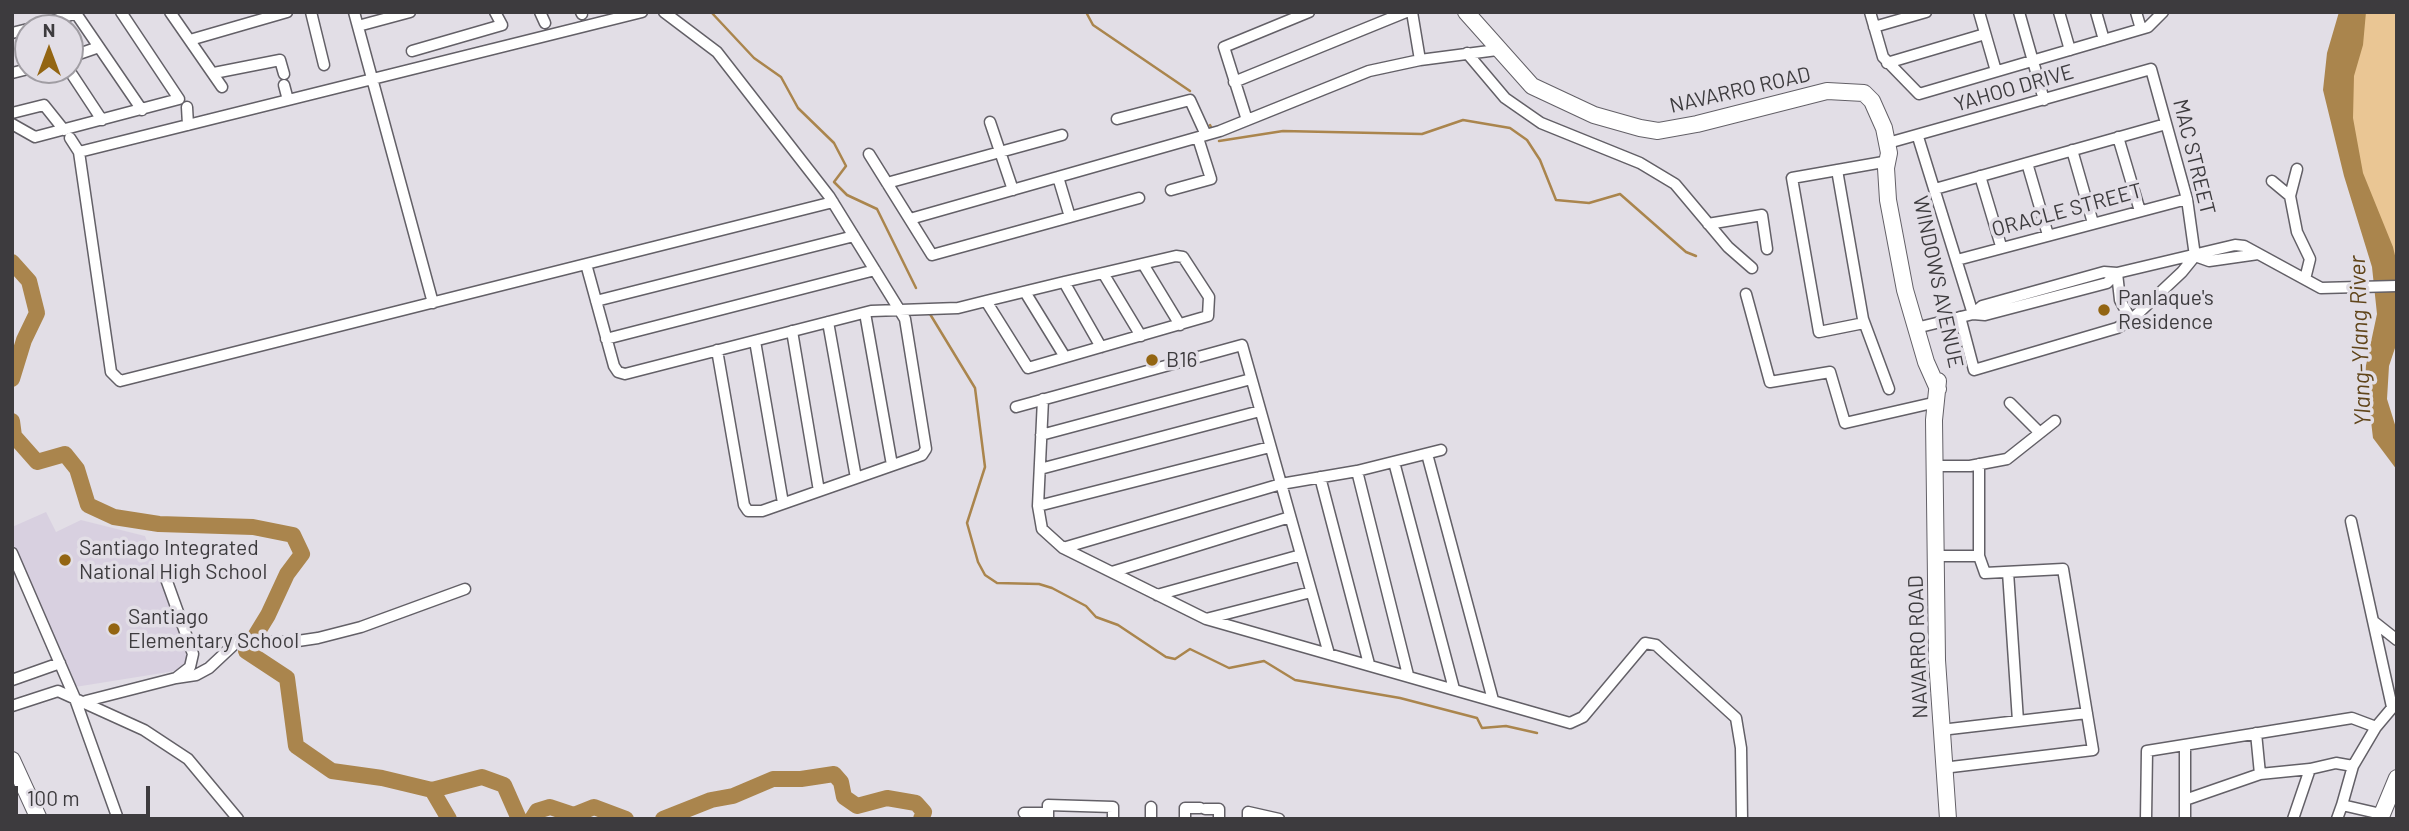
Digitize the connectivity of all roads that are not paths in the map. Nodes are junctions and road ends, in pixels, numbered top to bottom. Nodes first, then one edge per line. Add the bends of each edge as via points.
1 (121, 12) edge
2 (170, 12) edge
3 (287, 12) edge
4 (311, 12) edge
5 (354, 12) edge
6 (410, 12) edge
7 (495, 12) edge
8 (642, 12) edge
9 (664, 12) edge
10 (1309, 12) edge
11 (1406, 12) edge
12 (1412, 12) edge
13 (1466, 12) edge
14 (1870, 12) edge
15 (1926, 12) edge
16 (1979, 12) edge
17 (2019, 12) edge
18 (2059, 12) edge
19 (2096, 12) edge
20 (2136, 12) edge
21 (2163, 12) edge
22 (75, 13) edge
23 (358, 26) junction
24 (1874, 27) junction
25 (2141, 29) junction
26 (1985, 34) junction
27 (190, 40) junction
28 (2104, 40) junction
29 (99, 47) junction
30 (1497, 50) junction
31 (2070, 50) junction
32 (84, 52) edge
33 (1467, 54) junction
34 (413, 59) junction
35 (1419, 60) junction
36 (2033, 61) junction
37 (1887, 63) junction
38 (2151, 69) joint
39 (1996, 71) junction
40 (214, 74) junction
41 (1234, 82) junction
42 (78, 84) edge
43 (222, 87) dead end
44 (327, 90) junction
45 (288, 100) junction
46 (2044, 100) junction
47 (225, 101) dead end
48 (187, 107) dead end
49 (142, 110) junction
50 (12, 113) edge
51 (227, 115) junction
52 (1118, 119) dead end
53 (102, 120) junction
54 (1247, 120) junction
55 (990, 122) dead end
56 (12, 124) edge
57 (2166, 124) junction
58 (188, 125) junction
59 (67, 134) junction
60 (1062, 135) dead end
61 (1202, 136) junction
62 (1918, 136) junction
63 (2118, 137) junction
64 (1888, 144) junction
65 (2072, 150) junction
66 (79, 152) junction
67 (1000, 152) junction
68 (869, 154) dead end
69 (1889, 161) junction
70 (2027, 163) junction
71 (2297, 169) dead end
72 (1838, 170) junction
73 (1980, 176) junction
74 (1058, 177) junction
75 (2272, 181) dead end
76 (887, 183) junction
77 (1935, 189) junction
78 (1013, 190) junction
79 (1171, 190) dead end
80 (2290, 196) junction
81 (1139, 198) dead end
82 (2187, 199) junction
83 (833, 202) junction
84 (2140, 211) junction
85 (1070, 217) junction
86 (910, 219) junction
87 (2093, 223) junction
88 (1708, 224) junction
89 (2048, 234) junction
90 (854, 236) junction
91 (2001, 246) junction
92 (1767, 249) dead end
93 (2195, 256) junction
94 (1957, 260) junction
95 (586, 264) junction
96 (1143, 264) junction
97 (1752, 268) dead end
98 (875, 270) junction
99 (1103, 273) junction
100 (2117, 273) junction
101 (2305, 279) junction
102 (1065, 282) junction
103 (2397, 286) edge
104 (1025, 292) junction
105 (1746, 295) dead end
106 (596, 301) junction
107 (986, 301) junction
108 (433, 303) junction
109 (900, 311) junction
110 (865, 313) junction
111 (1973, 314) junction
112 (1960, 317) junction
113 (2131, 320) junction
114 (828, 322) junction
115 (1864, 323) junction
116 (1180, 325) junction
117 (1920, 327) junction
118 (792, 331) junction
119 (1142, 336) junction
120 (606, 339) junction
121 (755, 341) junction
122 (1101, 347) junction
123 (717, 350) junction
124 (1065, 357) junction
125 (1251, 379) junction
126 (1889, 389) dead end
127 (1937, 396) junction
128 (1043, 399) junction
129 (2010, 403) dead end
130 (1016, 407) dead end
131 (1260, 411) junction
132 (2056, 421) dead end
133 (2040, 433) junction
134 (1041, 435) junction
135 (1270, 447) junction
136 (1441, 450) dead end
137 (1427, 454) junction
138 (1394, 462) junction
139 (1979, 464) junction
140 (892, 465) junction
141 (1934, 466) junction
142 (1040, 469) junction
143 (1357, 471) junction
144 (1320, 477) junction
145 (856, 478) junction
146 (1281, 484) junction
147 (819, 491) junction
148 (783, 503) junction
149 (1038, 506) junction
150 (1290, 517) junction
151 (2351, 521) dead end
152 (1063, 548) junction
153 (12, 553) edge
154 (1301, 555) junction
155 (1936, 556) junction
156 (1979, 556) junction
157 (1112, 572) junction
158 (2008, 572) junction
159 (165, 576) dead end
160 (465, 589) dead end
161 (1311, 592) junction
162 (1157, 594) junction
163 (1206, 619) junction
164 (2373, 621) junction
165 (2397, 640) edge
166 (1329, 654) junction
167 (60, 663) junction
168 (1369, 664) junction
169 (1408, 675) junction
170 (176, 678) junction
171 (12, 680) edge
172 (1454, 689) junction
173 (74, 696) junction
174 (1493, 700) junction
175 (86, 701) junction
176 (2395, 705) edge
177 (12, 706) edge
178 (2087, 713) junction
179 (2018, 721) junction
180 (2376, 727) junction
181 (1941, 730) junction
182 (2256, 733) junction
183 (2185, 745) junction
184 (12, 760) edge
185 (2353, 766) junction
186 (1943, 768) junction
187 (2310, 769) junction
188 (2260, 774) junction
189 (2397, 778) edge
190 (2185, 800) junction
191 (2342, 805) junction
192 (1079, 806) junction
193 (1151, 807) dead end
194 (1024, 813) dead end
195 (1048, 816) edge
196 (2380, 816) edge
197 (38, 819) edge
198 (118, 819) edge
199 (238, 819) edge
200 (1079, 819) edge
201 (1113, 819) edge
202 (1151, 819) edge
203 (1185, 819) edge
204 (1219, 819) edge
205 (1248, 819) edge
206 (1279, 819) edge
207 (1742, 819) edge
208 (1948, 819) edge
209 (2146, 819) edge
210 (2185, 819) edge
211 (2293, 819) edge
212 (2337, 819) edge

1 - 49 street via 179,99
2 - 27 street
3 - 27 street
4 - 44 street
5 - 23 street
6 - 23 street
7 - 34 street via 502,25
8 - 34 street
9 - 83 street via 717,52
10 - 41 street via 1224,47
11 - 41 street
12 - 35 street
13 - 30 street, NAVARRO ROAD
14 - 24 street
15 - 24 street
16 - 26 street
17 - 36 street
18 - 31 street
19 - 28 street
20 - 25 street
21 - 25 street
22 - 29 street
23 - 108 street
24 - 37 street
25 - 28 street
26 - 37 street
26 - 39 street
27 - 40 street
28 - 31 street
29 - 32 street
29 - 49 street
30 - 33 street
30 - 64 street, NAVARRO ROAD via 1532,86 1594,115 1658,131 1827,91 1857,91 1872,101
31 - 36 street
33 - 35 street
33 - 88 street via 1522,112 1567,136 1658,172 1675,184
34 - 44 street
35 - 54 street via 1346,79
36 - 39 street
36 - 46 street
37 - 39 street via 1919,94
38 - 46 street, YAHOO DRIVE
38 - 57 street, MAC STREET
40 - 43 street
40 - 45 street via 280,60
41 - 54 street
42 - 53 street
44 - 45 street
45 - 51 street
46 - 62 street, YAHOO DRIVE
47 - 51 street
48 - 58 street
49 - 53 street
50 - 59 street via 44,104
51 - 58 street
52 - 61 street via 1189,100
53 - 59 street
54 - 61 street
55 - 67 street
56 - 59 street via 35,137
57 - 63 street
57 - 82 street, MAC STREET
58 - 66 street
59 - 66 street
60 - 67 street
61 - 74 street
61 - 79 street via 1211,179
62 - 64 street, YAHOO DRIVE
62 - 77 street
63 - 65 street
63 - 84 street
64 - 69 street, NAVARRO ROAD
65 - 70 street
65 - 87 street
66 - 108 street via 111,372 120,381
67 - 76 street
67 - 78 street
68 - 76 street
69 - 72 street
69 - 117 street, WINDOWS AVENUE via 1895,168
70 - 73 street
70 - 89 street
71 - 80 street
72 - 115 street
72 - 115 street via 1791,178 1819,332
73 - 77 street
73 - 91 street
74 - 78 street
74 - 85 street
75 - 80 street
76 - 86 street
77 - 94 street
78 - 86 street
80 - 101 street via 2297,232 2310,260
81 - 85 street
82 - 84 street, ORACLE STREET
82 - 93 street, MAC STREET
83 - 90 street
83 - 95 street
84 - 87 street, ORACLE STREET
85 - 86 street via 932,255
87 - 89 street, ORACLE STREET
88 - 92 street via 1762,215
88 - 97 street
89 - 91 street, ORACLE STREET
90 - 98 street
90 - 106 street
91 - 94 street, ORACLE STREET
93 - 100 street
93 - 101 street via 2207,250 2245,246
93 - 113 street
94 - 111 street
95 - 106 street
95 - 108 street
96 - 99 street
96 - 116 street
96 - 116 street via 1183,257 1209,297 1208,316
98 - 109 street
98 - 120 street
99 - 102 street
99 - 119 street
100 - 111 street via 2104,272 1982,306
100 - 113 street via 2120,300
101 - 103 street via 2321,288
102 - 104 street
102 - 122 street
104 - 107 street
104 - 124 street
105 - 127 street via 1770,382 1830,372 1845,423
106 - 120 street
107 - 109 street via 958,308
107 - 124 street via 1028,368
109 - 110 street
109 - 140 street via 905,318 926,449
110 - 114 street
110 - 140 street
111 - 112 street
112 - 113 street via 1974,370
112 - 117 street
114 - 118 street
114 - 145 street
115 - 126 street
116 - 119 street
117 - 127 street, WINDOWS AVENUE via 1938,375
118 - 121 street
118 - 147 street
119 - 122 street
120 - 123 street via 614,366 625,374
121 - 123 street
121 - 148 street
122 - 124 street
123 - 148 street via 744,505 754,513
125 - 128 street via 1242,345
125 - 131 street
125 - 134 street
127 - 141 street, NAVARRO ROAD
128 - 130 street
128 - 134 street
129 - 133 street
131 - 135 street
131 - 142 street
132 - 133 street
133 - 139 street via 2007,459
134 - 142 street
135 - 146 street
135 - 149 street
136 - 137 street
137 - 138 street
137 - 174 street
138 - 143 street
138 - 172 street
139 - 141 street
139 - 156 street
140 - 145 street
141 - 155 street, NAVARRO ROAD
142 - 149 street
143 - 144 street
143 - 169 street
144 - 146 street
144 - 168 street
145 - 147 street
146 - 150 street
146 - 152 street
147 - 148 street
149 - 152 street via 1042,529
150 - 154 street
150 - 157 street
151 - 164 street
152 - 157 street
153 - 167 street
154 - 161 street
154 - 162 street
155 - 156 street
155 - 181 street, NAVARRO ROAD
156 - 158 street via 1984,573
157 - 162 street
158 - 178 street via 2063,569
158 - 179 street
159 - 170 street via 194,658
160 - 170 street via 361,627 291,642 240,638 203,672
161 - 163 street
161 - 166 street
162 - 163 street
163 - 166 street
164 - 165 street
164 - 176 street
166 - 168 street
167 - 171 street
167 - 173 street
168 - 169 street
169 - 172 street
170 - 175 street
172 - 174 street
173 - 175 street
173 - 177 street via 48,692
173 - 198 street
174 - 207 street via 1570,723 1583,717 1644,643 1656,645 1736,718
175 - 199 street via 176,749
176 - 180 street
178 - 179 street
178 - 186 street via 2093,750
179 - 181 street
180 - 182 street via 2352,718
180 - 185 street
181 - 186 street, NAVARRO ROAD
182 - 183 street
182 - 188 street
183 - 190 street
183 - 209 street via 2147,751
184 - 197 street
185 - 187 street via 2336,763
185 - 191 street
186 - 208 street, NAVARRO ROAD
187 - 188 street
187 - 211 street
188 - 190 street
189 - 196 street
190 - 210 street
191 - 196 street
191 - 212 street
192 - 195 street via 1048,805
192 - 200 street
192 - 201 street via 1113,807
193 - 202 street
194 - 195 street
203 - 204 street via 1185,808 1219,809
205 - 206 street via 1248,812

